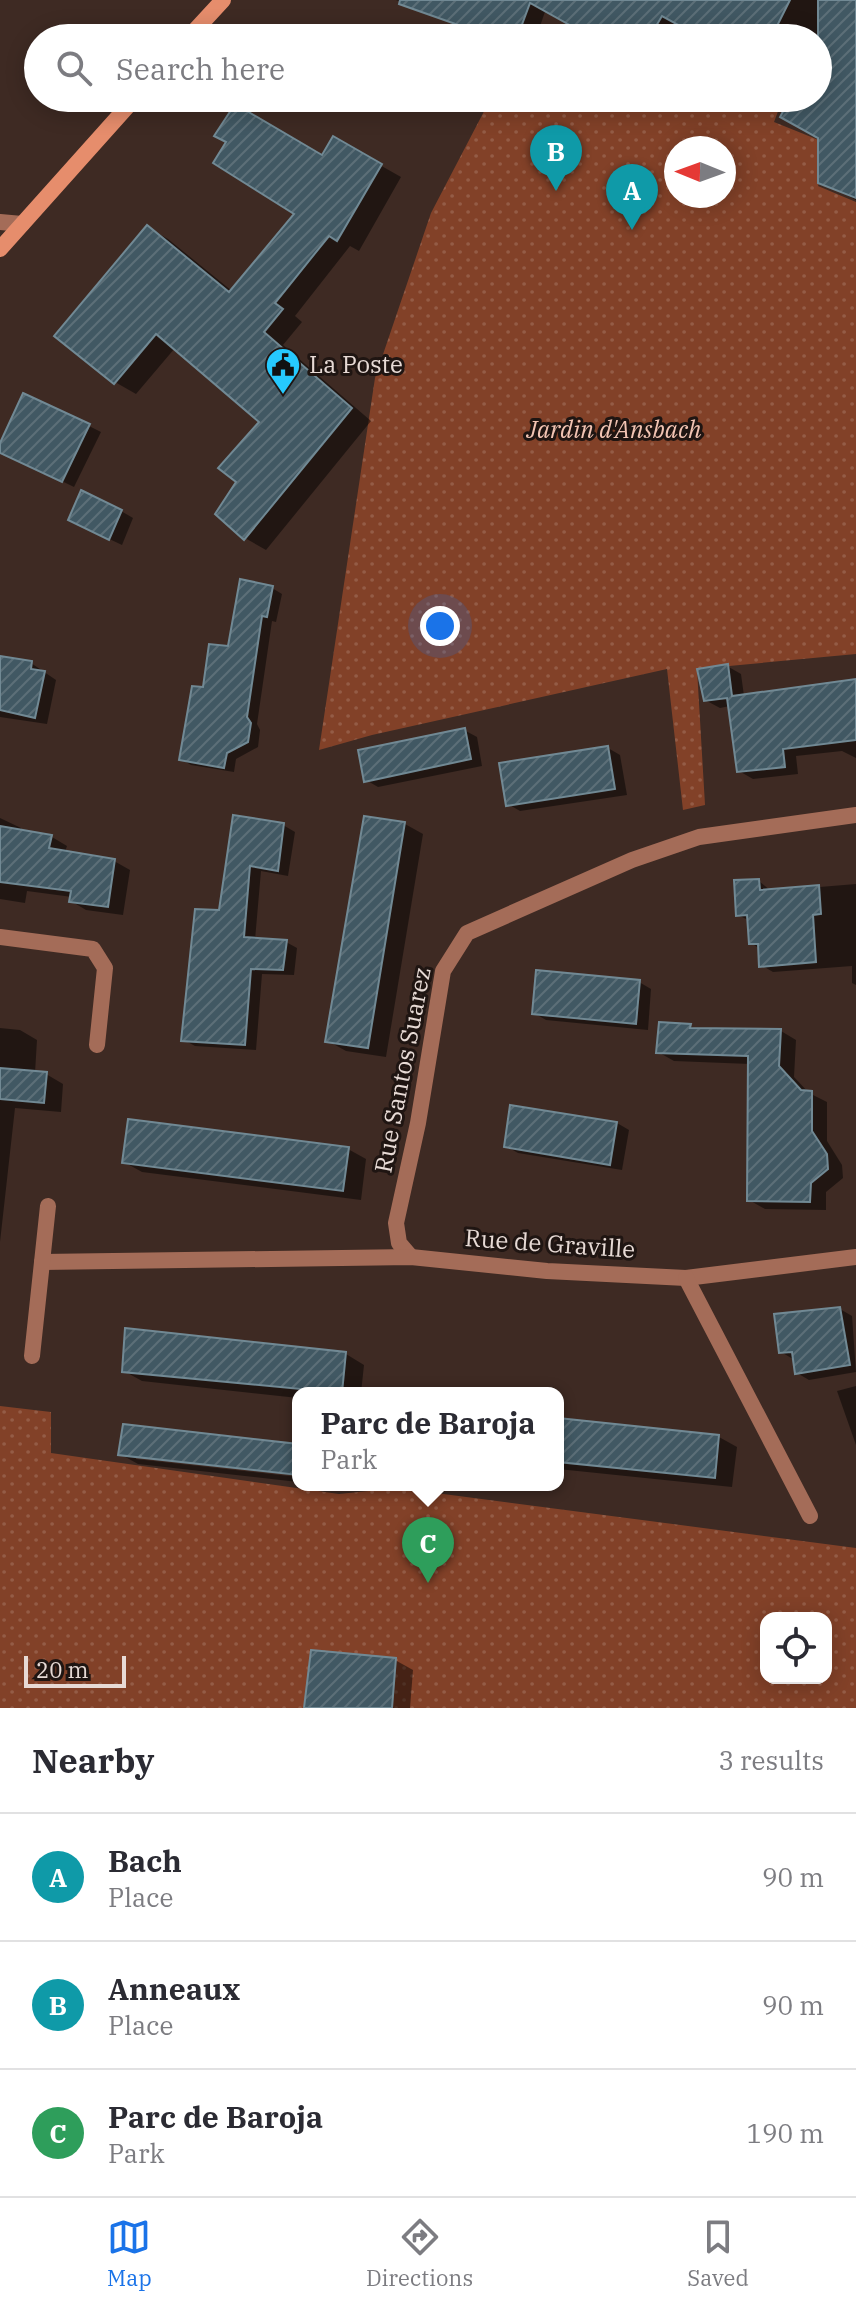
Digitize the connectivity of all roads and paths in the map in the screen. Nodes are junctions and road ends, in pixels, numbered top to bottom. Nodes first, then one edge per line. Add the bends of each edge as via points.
1 (223, 0) edge
2 (201, 24) edge
3 (122, 112) edge
4 (0, 222) edge
5 (22, 224) junction
6 (0, 249) edge
7 (856, 815) edge
8 (0, 937) edge
9 (97, 1045) dead end
10 (48, 1206) dead end
11 (411, 1257) junction
12 (856, 1257) edge
13 (42, 1262) junction
14 (686, 1278) junction
15 (32, 1356) dead end
16 (810, 1516) dead end

1 - 2 street
3 - 5 street
4 - 5 street
5 - 6 street
7 - 11 street, Rue Santos Suarez via 699,837 632,860 467,933 443,971 396,1223 399,1243
8 - 9 street via 93,949 105,968
10 - 13 street
11 - 13 street
11 - 14 street, Rue de Graville
12 - 14 street, Rue de Graville
13 - 15 street
14 - 16 street

